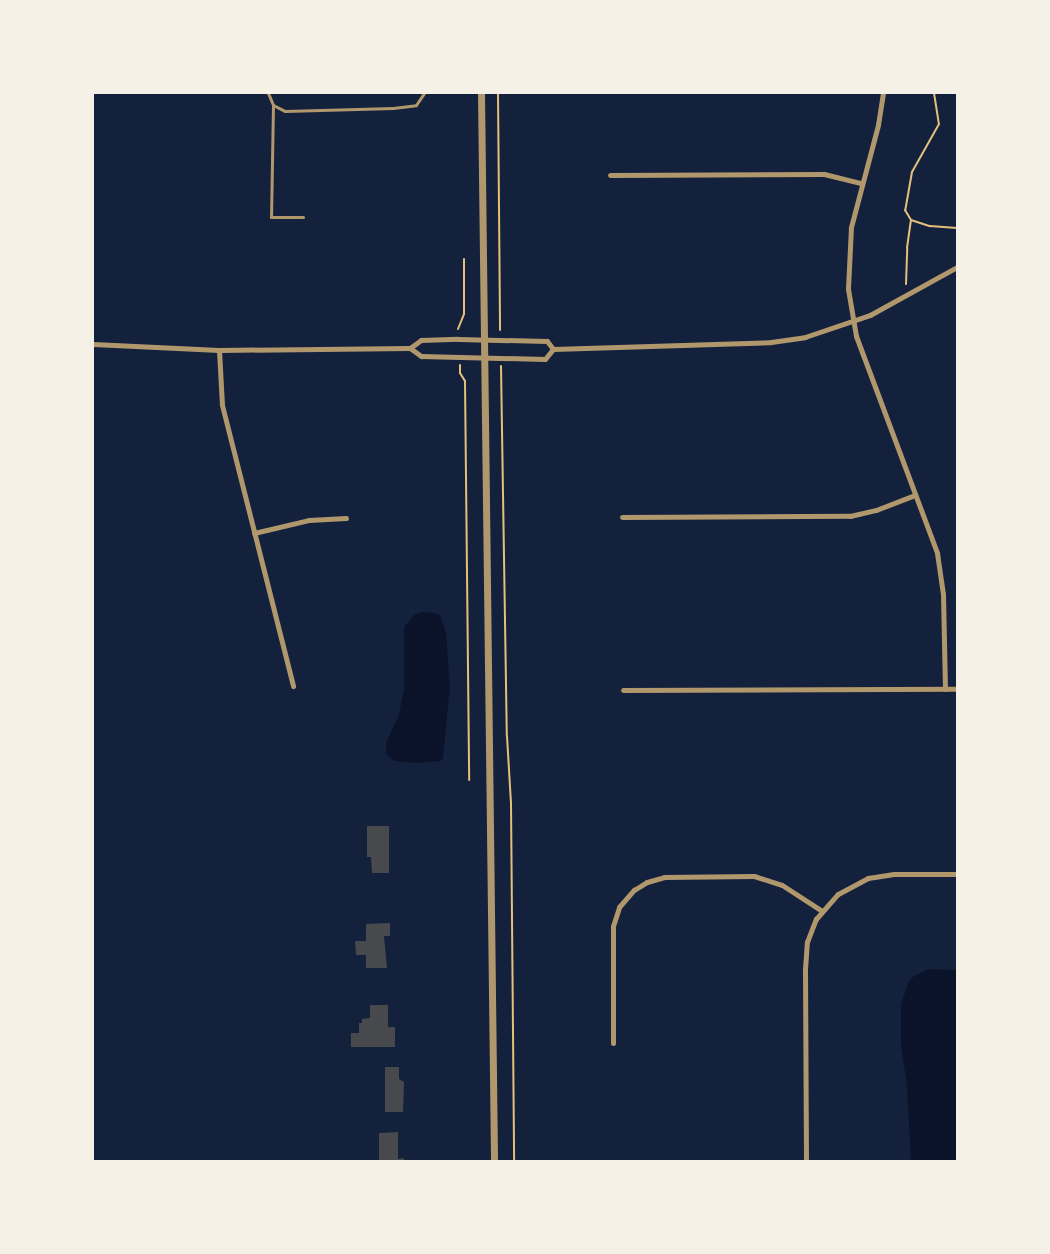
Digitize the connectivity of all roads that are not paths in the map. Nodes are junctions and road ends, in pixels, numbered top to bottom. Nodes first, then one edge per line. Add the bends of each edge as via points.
1 (268, 93) edge
2 (424, 93) edge
3 (482, 93) edge
4 (883, 93) edge
5 (273, 105) junction
6 (610, 175) dead end
7 (861, 183) junction
8 (303, 217) dead end
9 (957, 267) edge
10 (853, 321) junction
11 (484, 340) junction
12 (93, 344) edge
13 (410, 348) junction
14 (554, 349) junction
15 (219, 350) junction
16 (484, 358) junction
17 (915, 495) junction
18 (622, 517) dead end
19 (346, 519) dead end
20 (254, 533) junction
21 (292, 686) dead end
22 (945, 689) junction
23 (957, 689) edge
24 (623, 690) dead end
25 (957, 874) edge
26 (822, 911) junction
27 (613, 1043) dead end
28 (494, 1161) edge
29 (806, 1161) edge

1 - 5 lane
2 - 5 lane via 416,105 393,108 285,111
3 - 11 street
4 - 7 street
5 - 8 lane via 271,217
6 - 7 street via 824,174
7 - 10 street via 848,256
9 - 10 street
10 - 14 street via 805,337 771,342
10 - 17 street
11 - 13 street via 421,340
11 - 14 street via 547,341
11 - 16 street
12 - 15 street
13 - 15 street
13 - 16 street via 421,356
14 - 16 street via 545,359
15 - 20 street via 222,405
16 - 28 street
17 - 18 street via 850,516
17 - 22 street via 937,553 942,579
19 - 20 street via 309,520
20 - 21 street
22 - 23 street
22 - 24 street
25 - 26 street via 868,878 838,894
26 - 27 street via 782,885 754,876 664,877 634,890 619,907 613,926
26 - 29 street via 811,930 805,954

